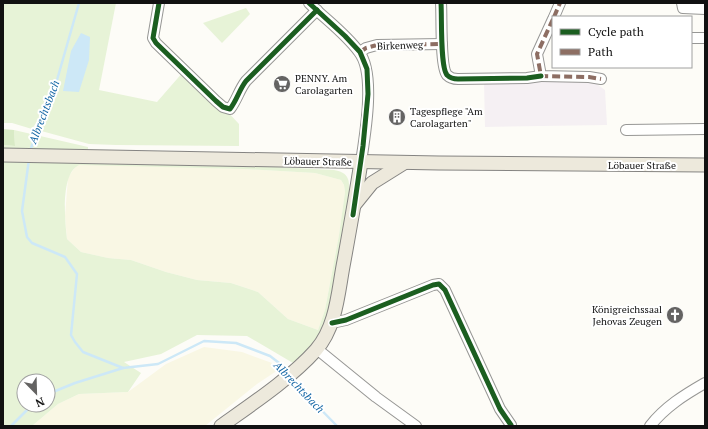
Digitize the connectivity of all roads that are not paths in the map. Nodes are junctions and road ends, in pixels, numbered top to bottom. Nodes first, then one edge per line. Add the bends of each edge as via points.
1 (159, 3) edge
2 (309, 3) edge
3 (441, 3) edge
4 (560, 3) edge
5 (683, 9) edge
6 (705, 9) edge
7 (317, 10) junction
8 (555, 16) edge
9 (552, 22) edge
10 (692, 38) edge
11 (705, 38) edge
12 (442, 44) junction
13 (360, 52) junction
14 (541, 76) junction
15 (601, 79) dead end
16 (705, 129) edge
17 (626, 130) dead end
18 (3, 155) edge
19 (361, 162) junction
20 (405, 163) junction
21 (705, 165) edge
22 (355, 204) junction
23 (332, 323) junction
24 (317, 349) junction
25 (705, 383) edge
26 (511, 425) edge
27 (221, 426) edge
28 (416, 426) edge
29 (650, 426) edge

1 - 7 street via 153,38 156,43 216,101 223,107 230,108 246,81
2 - 7 street
3 - 12 street
4 - 8 street
5 - 6 street
7 - 13 street
9 - 14 street via 537,54
10 - 11 street
12 - 13 street, Birkenweg via 377,45
12 - 14 street via 444,70 454,79
13 - 19 street via 368,69 369,86
14 - 15 street
16 - 17 street
18 - 19 main road, Löbauer Straße
19 - 20 main road, Löbauer Straße
19 - 22 main road
20 - 21 main road, Löbauer Straße
20 - 22 main road via 372,183
22 - 23 main road
23 - 24 main road
23 - 26 street via 346,320 433,284 439,284 445,290 500,409
24 - 27 main road via 296,369
24 - 28 street
25 - 29 street via 672,403

